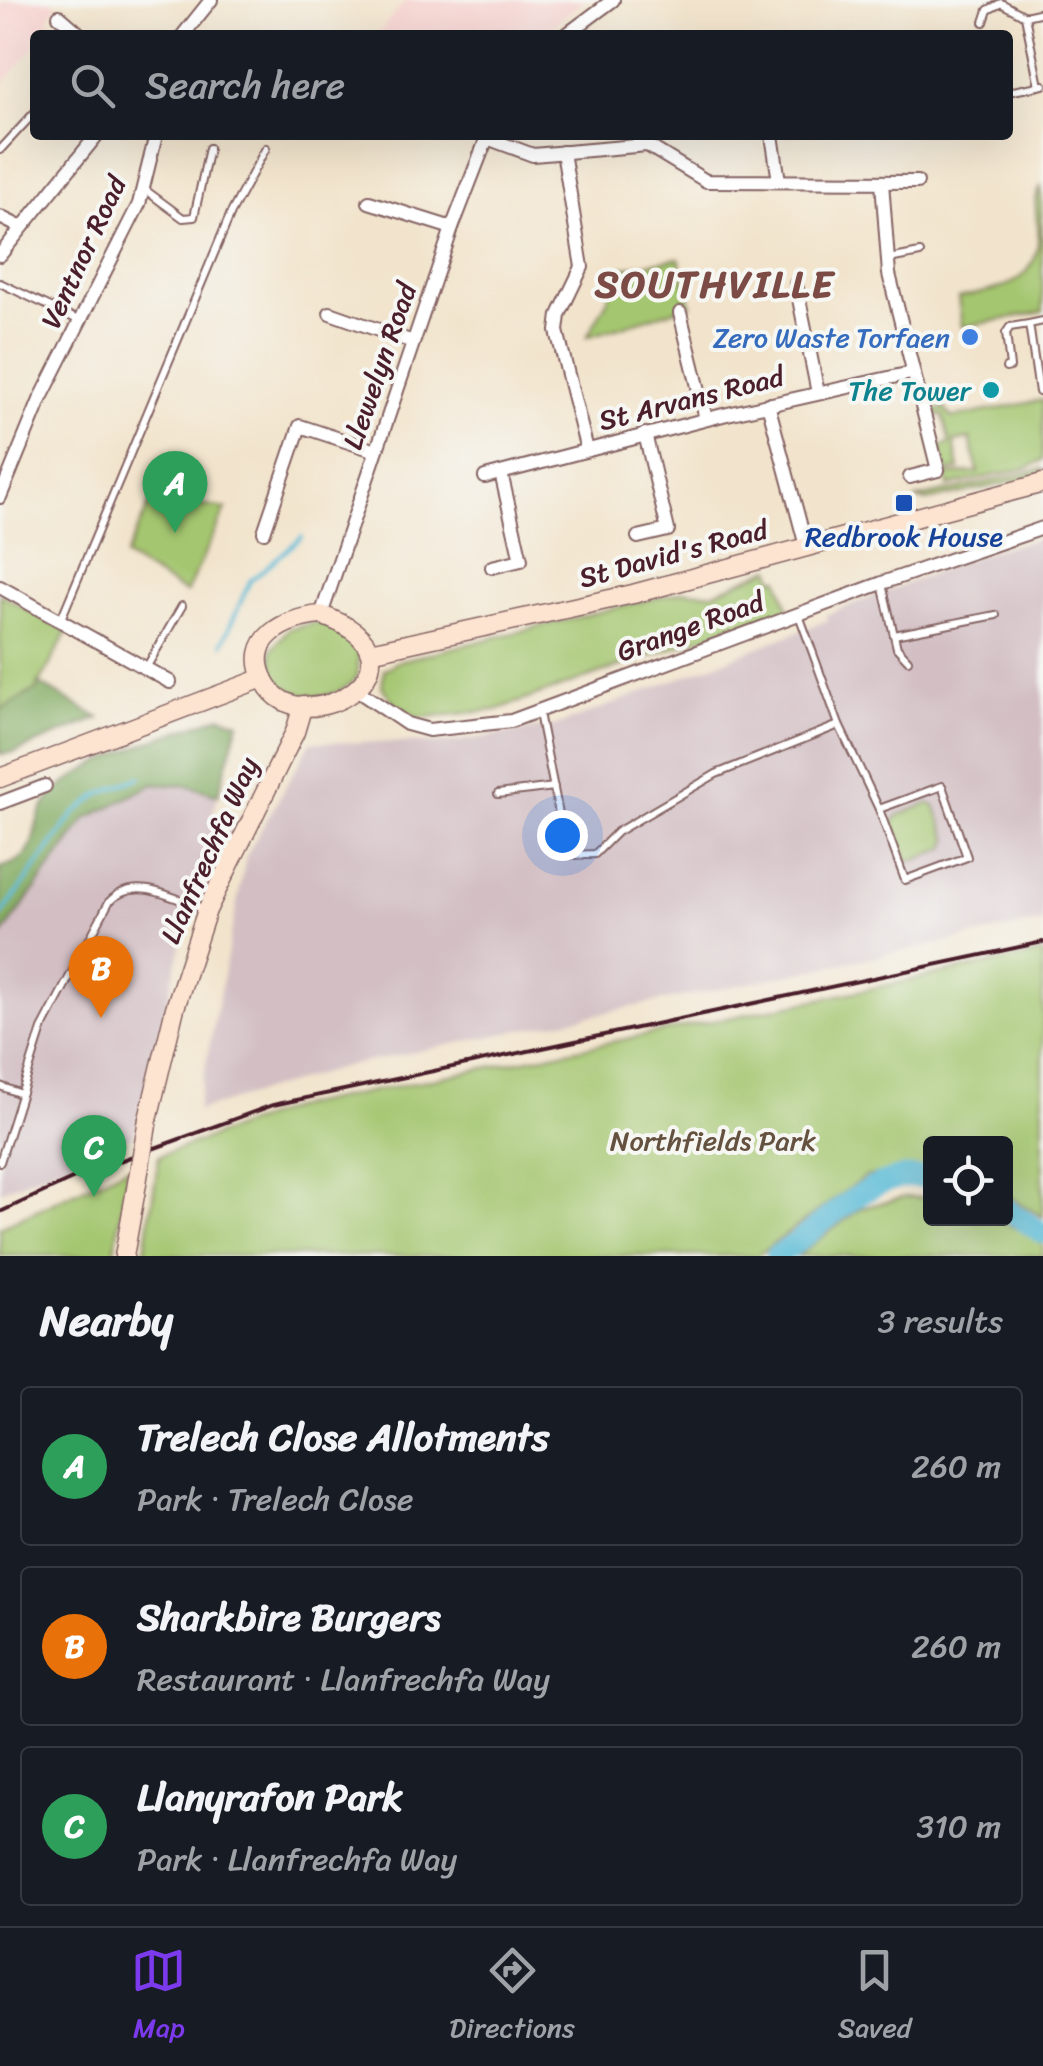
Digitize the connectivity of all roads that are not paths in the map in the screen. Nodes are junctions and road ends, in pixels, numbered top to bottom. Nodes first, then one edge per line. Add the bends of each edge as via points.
1 (210, 0) edge
2 (613, 0) edge
3 (1043, 12) edge
4 (59, 16) dead end
5 (1025, 16) junction
6 (984, 22) dead end
7 (75, 30) edge
8 (186, 30) edge
9 (573, 30) edge
10 (1041, 86) edge
11 (1013, 91) edge
12 (30, 117) edge
13 (93, 140) edge
14 (155, 140) edge
15 (486, 140) edge
16 (497, 140) edge
17 (773, 140) edge
18 (209, 148) dead end
19 (266, 148) dead end
20 (0, 150) edge
21 (563, 152) junction
22 (779, 182) junction
23 (882, 182) junction
24 (918, 182) dead end
25 (144, 189) junction
26 (369, 202) dead end
27 (0, 217) edge
28 (20, 228) junction
29 (452, 228) junction
30 (920, 253) dead end
31 (0, 255) edge
32 (888, 259) junction
33 (0, 283) edge
34 (796, 284) dead end
35 (330, 312) dead end
36 (680, 313) dead end
37 (79, 321) junction
38 (1043, 321) edge
39 (1028, 324) junction
40 (414, 342) junction
41 (1006, 368) dead end
42 (911, 373) junction
43 (1039, 392) dead end
44 (818, 393) junction
45 (768, 404) junction
46 (706, 419) junction
47 (645, 434) junction
48 (588, 450) junction
49 (376, 452) junction
50 (501, 474) junction
51 (910, 477) dead end
52 (485, 478) dead end
53 (1043, 483) edge
54 (1043, 494) edge
55 (0, 498) edge
56 (989, 500) junction
57 (1043, 528) edge
58 (264, 532) dead end
59 (638, 537) dead end
60 (806, 546) junction
61 (492, 568) dead end
62 (882, 583) junction
63 (0, 587) edge
64 (182, 606) dead end
65 (322, 615) junction
66 (800, 615) junction
67 (996, 615) dead end
68 (60, 620) junction
69 (894, 635) junction
70 (370, 652) junction
71 (908, 660) dead end
72 (145, 669) junction
73 (263, 678) junction
74 (170, 682) dead end
75 (358, 691) junction
76 (303, 704) junction
77 (539, 713) junction
78 (839, 725) junction
79 (0, 778) edge
80 (45, 786) dead end
81 (554, 787) junction
82 (498, 794) dead end
83 (0, 803) edge
84 (879, 809) junction
85 (207, 910) junction
86 (0, 1086) edge
87 (21, 1094) junction
88 (0, 1162) edge
89 (124, 1256) edge

1 - 8 street
2 - 9 street
3 - 5 lane
4 - 7 street
5 - 6 lane via 1001,4 988,10
5 - 10 lane
10 - 11 lane
12 - 20 lane
13 - 28 street
14 - 25 street, Ventnor Road
15 - 29 street, Llewelyn Road
16 - 21 street via 528,154
17 - 22 street
18 - 25 lane via 194,216 183,218
19 - 68 lane via 230,213
21 - 22 street via 647,145 700,180
21 - 48 street via 582,268 557,331
22 - 23 street
23 - 24 street
23 - 32 street
25 - 37 street, Ventnor Road
26 - 29 street
27 - 28 street
28 - 31 street
29 - 40 street, Llewelyn Road
30 - 32 lane
32 - 42 street
33 - 37 lane
34 - 44 street
35 - 40 street
36 - 46 street
37 - 55 street, Ventnor Road
38 - 39 lane
39 - 41 lane via 1006,334
39 - 43 lane
40 - 49 street, Llewelyn Road
42 - 44 street, St Arvans Road
42 - 51 street via 938,470
44 - 45 street, St Arvans Road
45 - 46 street, St Arvans Road
45 - 60 street
46 - 47 street, St Arvans Road
47 - 48 street, St Arvans Road
47 - 59 street via 668,530
48 - 50 street, St Arvans Road
49 - 58 street via 300,426
49 - 65 street, Llewelyn Road
50 - 52 street, St Arvans Road
50 - 61 street via 521,560
53 - 56 street, St David's Road
54 - 56 street, St David's Road
56 - 60 street, St David's Road
57 - 62 street, Grange Road
60 - 70 street, St David's Road via 633,594
62 - 66 street, Grange Road
62 - 69 lane
63 - 68 street
64 - 72 lane
65 - 70 street via 358,632
65 - 73 street via 300,616 271,630 260,656
66 - 77 street, Grange Road
66 - 78 lane
67 - 69 lane
68 - 72 street
69 - 71 lane
70 - 75 street
72 - 74 street
73 - 76 street via 278,696
73 - 79 street
75 - 76 street via 326,704
75 - 77 street, Grange Road via 406,724 429,730
76 - 85 street, Llanfrechfa Way
77 - 81 lane
78 - 81 lane via 716,774 616,832 590,855 548,846 558,818
78 - 84 lane
80 - 83 street
81 - 82 lane
84 - 84 lane via 905,880 968,857 942,786
85 - 87 lane via 140,888 114,896 51,1009
85 - 89 street, Llanfrechfa Way, bridge via 148,1119
86 - 87 lane
87 - 88 lane

